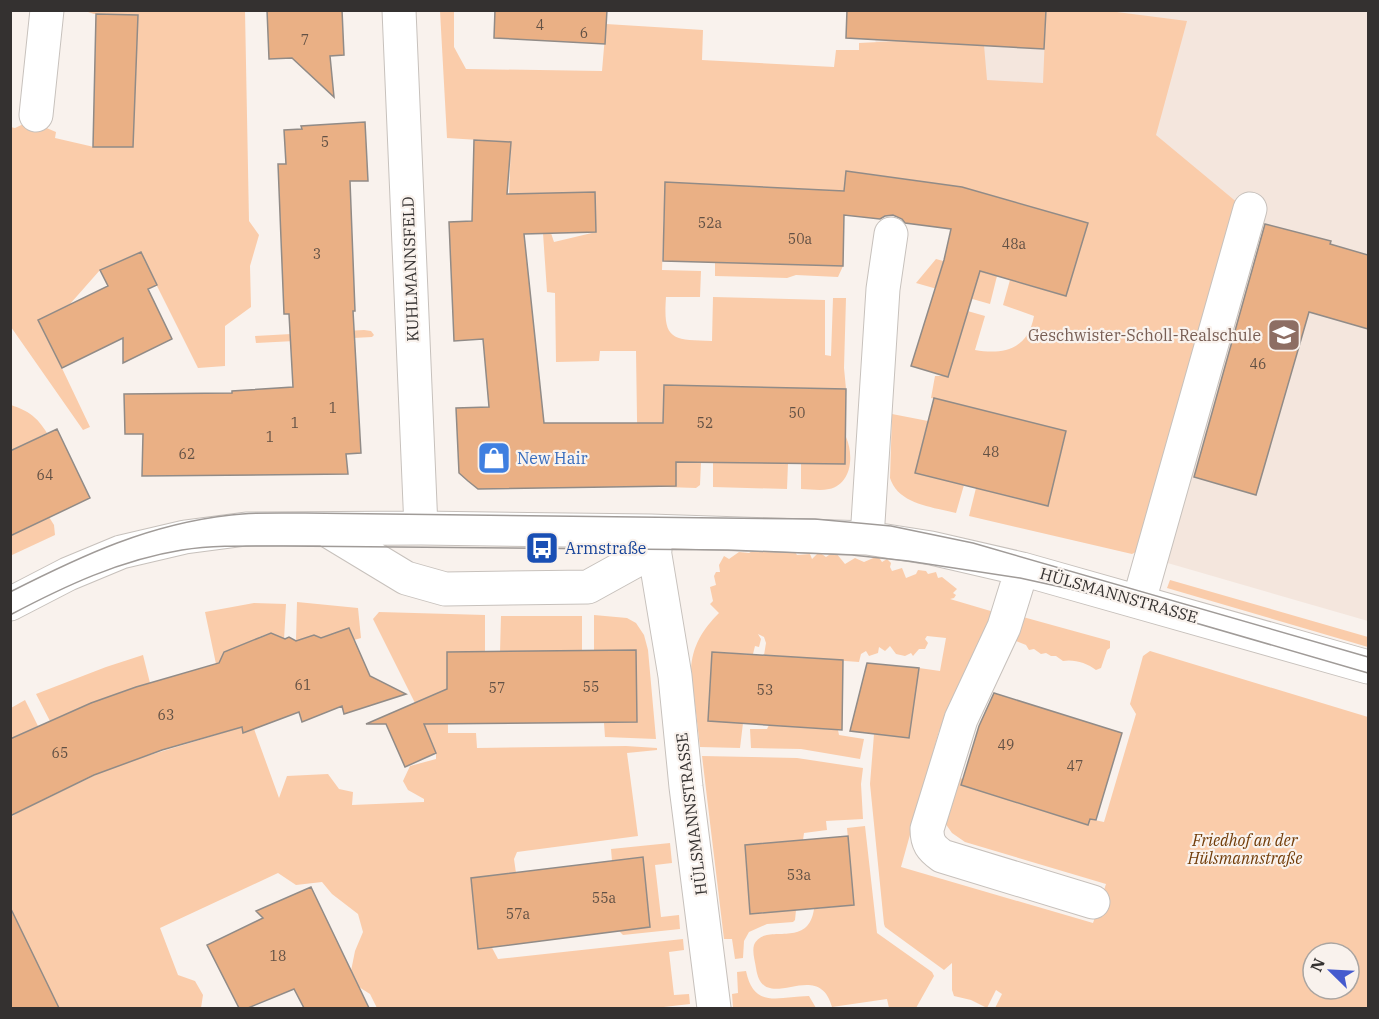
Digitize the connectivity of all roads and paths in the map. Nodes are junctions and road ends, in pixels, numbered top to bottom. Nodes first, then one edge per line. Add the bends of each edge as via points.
1 (47, 10) edge
2 (399, 10) edge
3 (36, 115) dead end
4 (1250, 209) dead end
5 (891, 234) dead end
6 (421, 528) junction
7 (325, 529) junction
8 (867, 538) junction
9 (653, 540) junction
10 (1022, 568) junction
11 (1139, 601) junction
12 (10, 604) edge
13 (1368, 667) edge
14 (1093, 902) dead end
15 (714, 1008) edge

1 - 3 street
2 - 6 street, KUHLMANNSFELD
4 - 11 street
5 - 8 street via 883,289
6 - 7 street, HÜLSMANNSTRASSE
6 - 9 street, HÜLSMANNSTRASSE
7 - 9 street via 406,578 445,589 588,587
7 - 12 street, HÜLSMANNSTRASSE via 236,530 153,544 97,562
8 - 9 street, HÜLSMANNSTRASSE
8 - 10 street, HÜLSMANNSTRASSE
9 - 15 street, HÜLSMANNSTRASSE via 675,676
10 - 11 street, HÜLSMANNSTRASSE
10 - 14 street via 1004,627 961,719 927,837 929,845 942,856
11 - 13 street, HÜLSMANNSTRASSE

